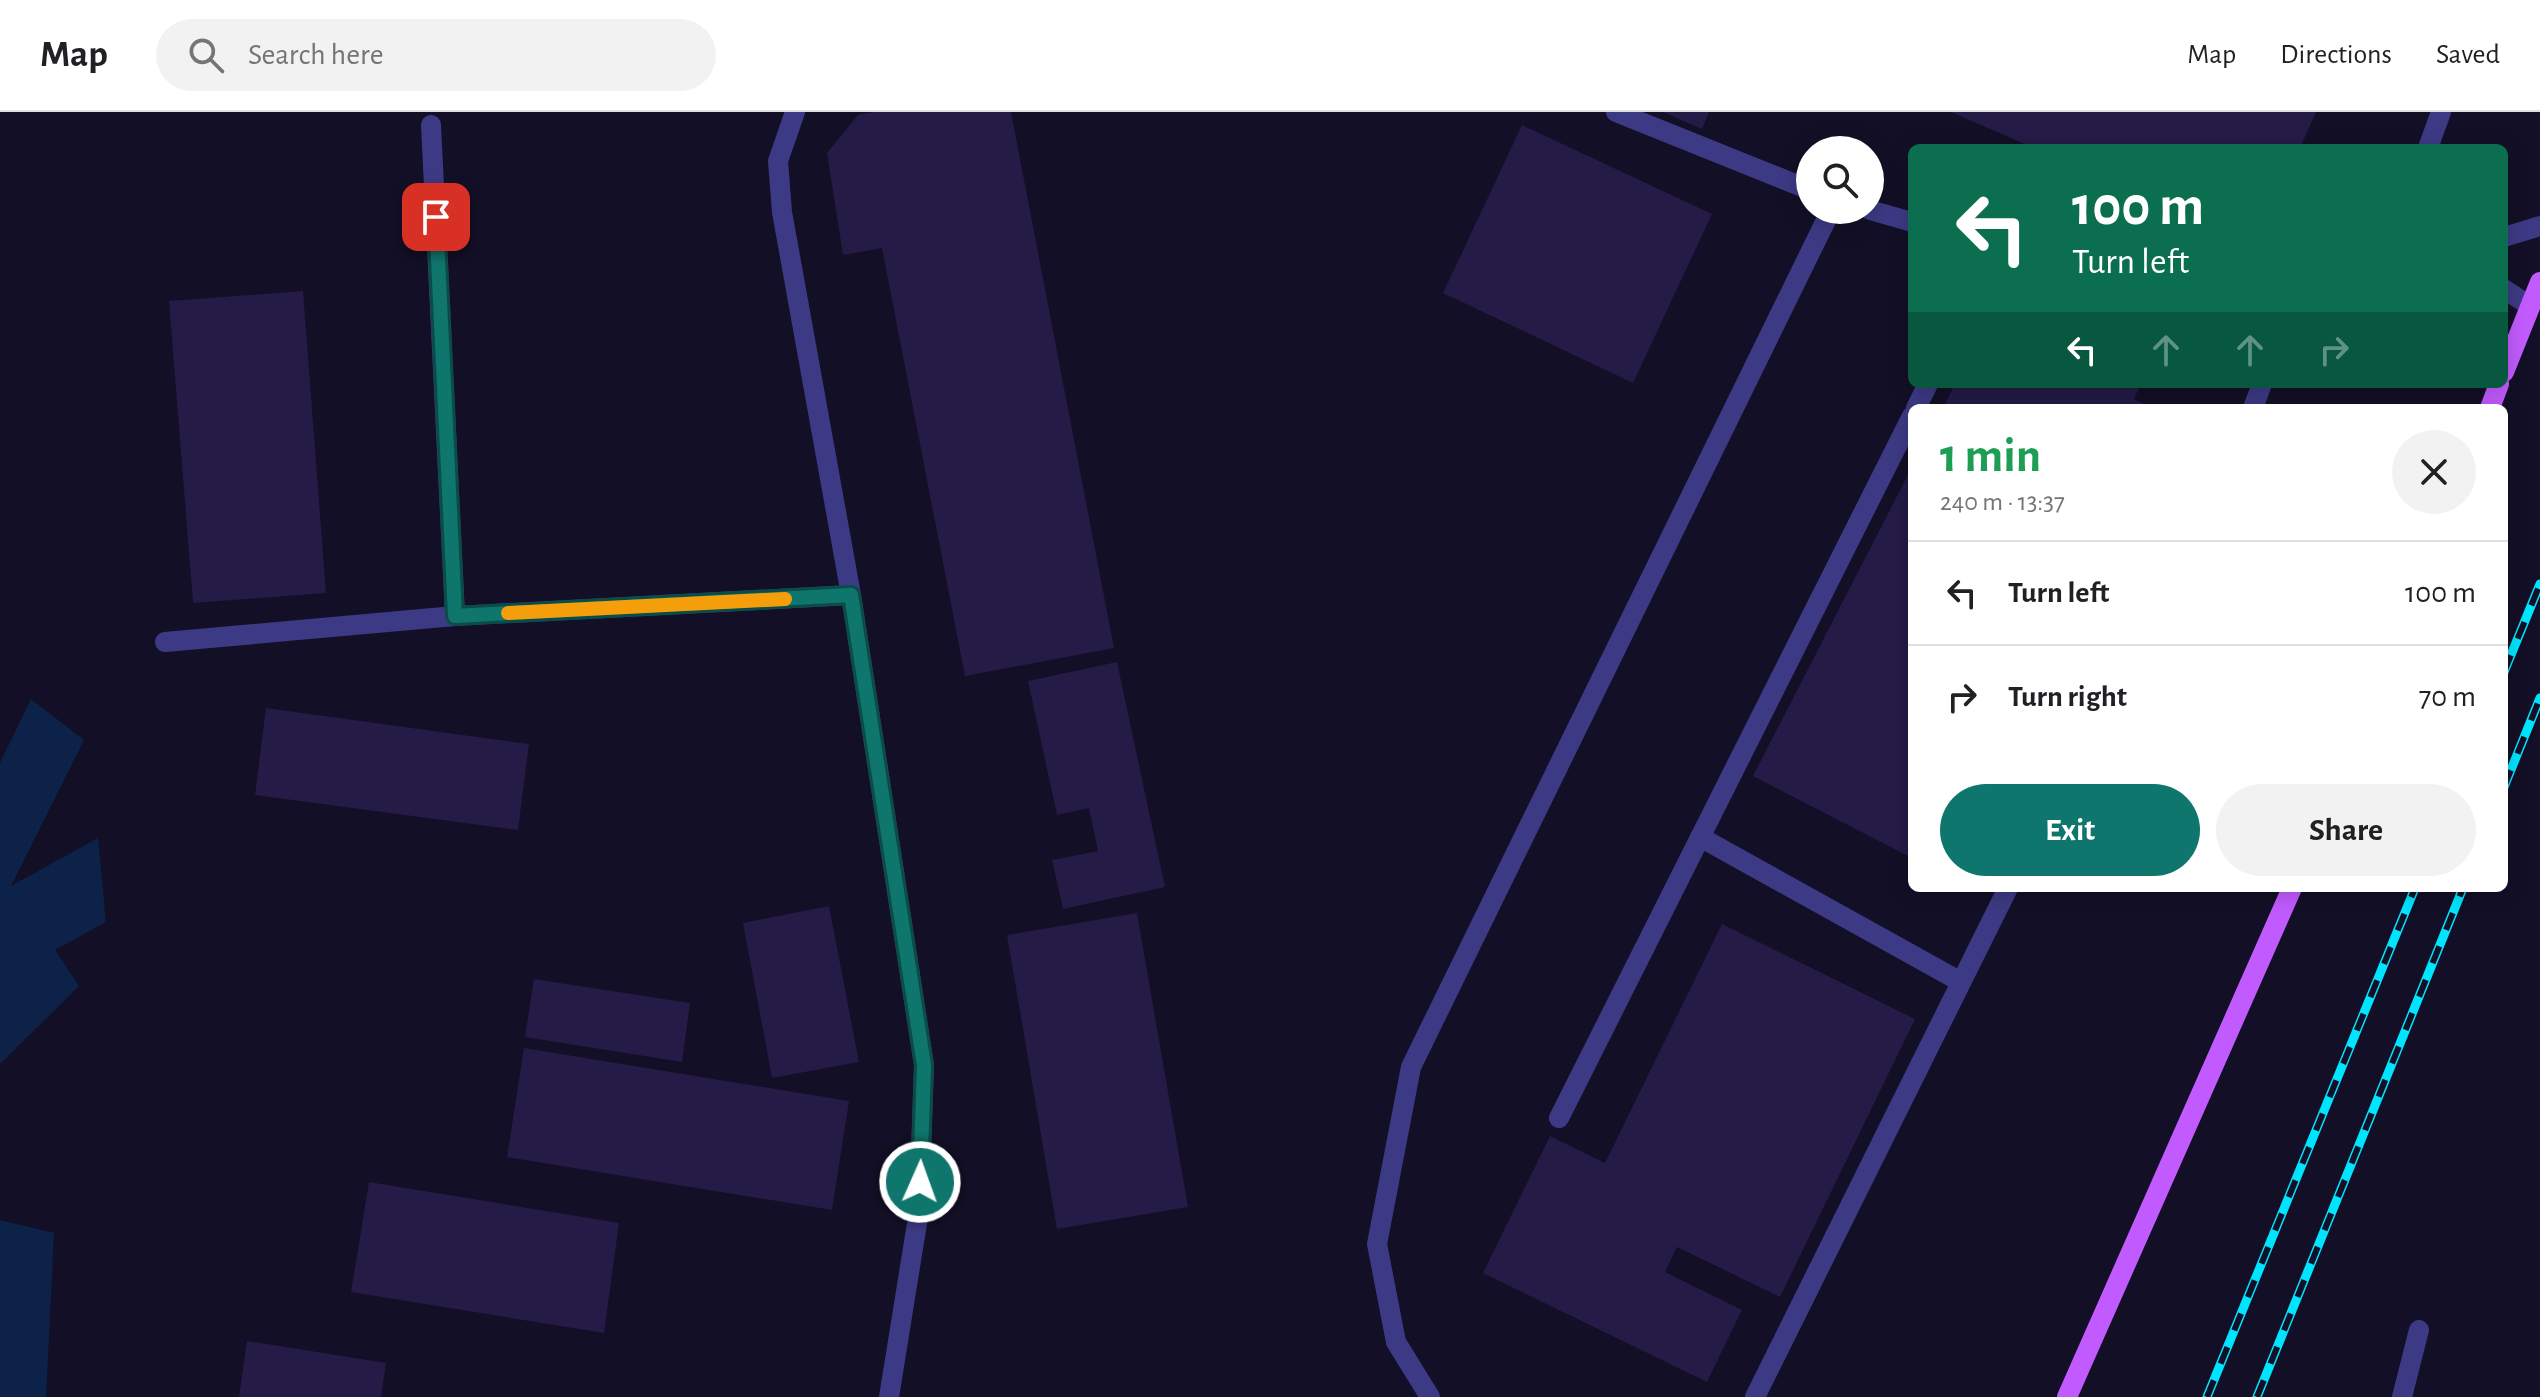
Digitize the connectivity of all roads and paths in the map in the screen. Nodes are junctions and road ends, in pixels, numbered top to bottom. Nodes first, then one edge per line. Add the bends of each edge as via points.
1 (795, 112) edge
2 (1616, 112) edge
3 (2441, 112) edge
4 (431, 125) dead end
5 (2429, 144) edge
6 (1796, 184) edge
7 (1884, 214) edge
8 (1908, 221) edge
9 (1824, 224) edge
10 (2540, 226) edge
11 (2508, 236) edge
12 (2540, 282) edge
13 (2508, 292) edge
14 (2530, 306) junction
15 (2508, 362) edge
16 (1908, 424) edge
17 (851, 595) junction
18 (455, 616) junction
19 (165, 642) dead end
20 (1700, 837) junction
21 (2006, 892) edge
22 (2290, 892) edge
23 (1961, 982) junction
24 (1559, 1118) dead end
25 (2419, 1330) dead end
26 (889, 1397) edge
27 (1430, 1397) edge
28 (1755, 1397) edge
29 (2067, 1397) edge
30 (2402, 1397) edge

1 - 17 street via 778,161 782,212
2 - 6 street
3 - 5 street
4 - 18 street
7 - 8 street
9 - 27 street via 1411,1067 1377,1244 1396,1342
10 - 11 street
12 - 14 main road
13 - 14 street
14 - 15 main road
16 - 20 street
17 - 18 street
17 - 26 street via 924,1065 919,1211
18 - 19 street
20 - 23 street
20 - 24 street
21 - 23 street
22 - 29 main road
23 - 28 street
25 - 30 street

